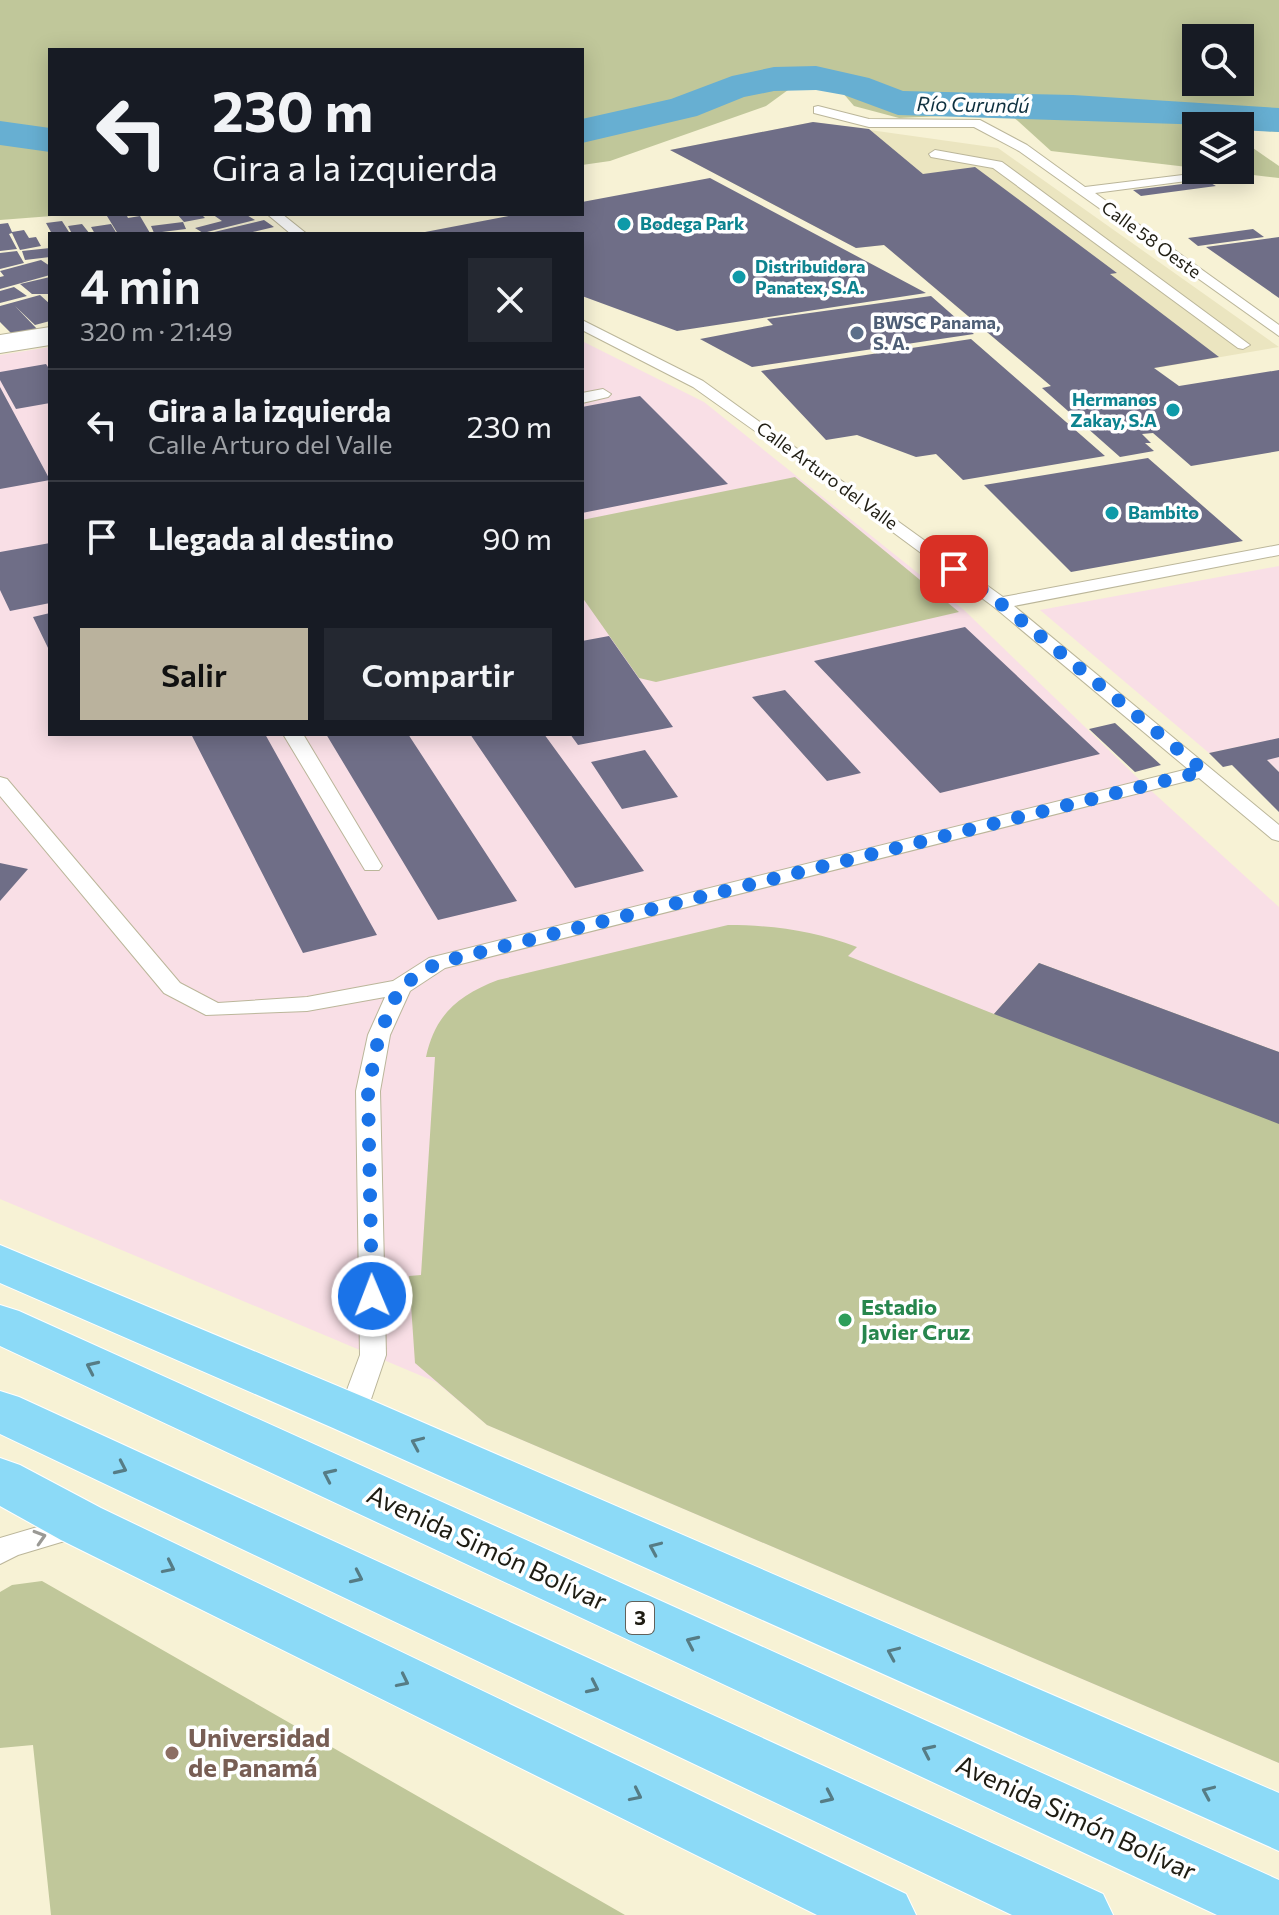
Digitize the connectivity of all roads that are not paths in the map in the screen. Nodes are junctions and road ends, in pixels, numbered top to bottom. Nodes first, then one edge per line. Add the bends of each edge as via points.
1 (818, 110) dead end
2 (935, 154) dead end
3 (1182, 178) edge
4 (1083, 191) junction
5 (277, 216) edge
6 (1119, 217) junction
7 (1077, 224) junction
8 (297, 232) edge
9 (584, 325) edge
10 (1279, 332) edge
11 (48, 336) edge
12 (0, 344) edge
13 (1243, 345) dead end
14 (603, 394) dead end
15 (584, 398) edge
16 (1279, 550) edge
17 (1000, 603) junction
18 (294, 736) edge
19 (1204, 771) junction
20 (0, 783) edge
21 (1279, 835) edge
22 (372, 866) dead end
23 (400, 987) junction
24 (0, 1263) edge
25 (0, 1324) edge
26 (0, 1411) edge
27 (352, 1414) junction
28 (0, 1480) edge
29 (81, 1524) junction
30 (0, 1553) edge
31 (1279, 1823) edge
32 (1279, 1912) edge
33 (883, 1915) edge
34 (1080, 1915) edge

1 - 4 lane, Calle 58 Oeste via 869,123 976,123 1023,148
2 - 7 lane via 997,165
3 - 4 lane
4 - 6 lane, Calle 58 Oeste
5 - 8 lane
6 - 7 lane
6 - 10 lane, Calle 58 Oeste
7 - 13 lane
9 - 17 lane, Calle Arturo del Valle via 698,384
11 - 12 street
14 - 15 lane
16 - 17 lane
17 - 19 lane, Calle Arturo del Valle
18 - 22 lane
19 - 21 lane, Calle Arturo del Valle
19 - 23 lane via 437,963
20 - 23 lane via 172,988 214,1010 307,1004
23 - 27 lane via 379,1035 368,1091 373,1355
24 - 27 main road
32 -> 25 main road, Avenida Simón Bolívar / 3
26 -> 34 main road
31 -> 27 main road
28 - 29 main road
30 -> 29 lane
29 -> 33 main road

